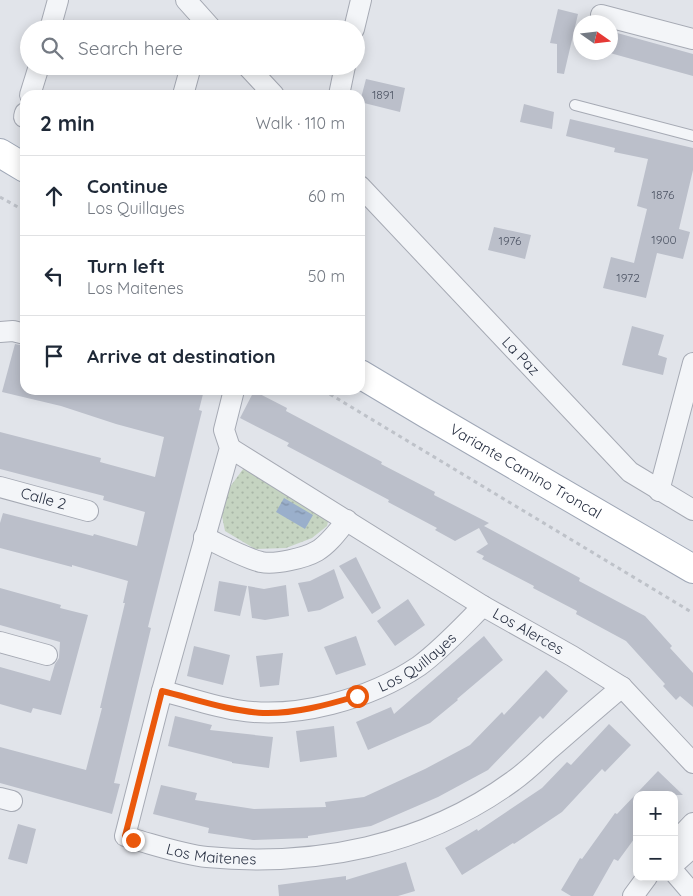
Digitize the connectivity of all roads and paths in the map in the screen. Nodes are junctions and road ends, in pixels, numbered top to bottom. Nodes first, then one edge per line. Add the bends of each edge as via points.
1 (58, 0) edge
2 (186, 0) edge
3 (361, 0) edge
4 (52, 20) edge
5 (201, 20) edge
6 (356, 20) edge
7 (618, 20) edge
8 (693, 40) edge
9 (36, 75) edge
10 (188, 75) edge
11 (255, 75) edge
12 (344, 75) edge
13 (32, 90) edge
14 (183, 90) edge
15 (269, 90) edge
16 (340, 90) edge
17 (575, 105) dead end
18 (693, 136) edge
19 (0, 153) edge
20 (20, 165) edge
21 (365, 191) edge
22 (0, 197) edge
23 (20, 208) edge
24 (0, 332) edge
25 (20, 333) edge
26 (693, 363) edge
27 (365, 377) edge
28 (233, 395) edge
29 (331, 395) edge
30 (230, 448) junction
31 (0, 487) edge
32 (659, 491) junction
33 (693, 510) edge
34 (88, 511) dead end
35 (347, 520) junction
36 (204, 538) junction
37 (693, 569) edge
38 (483, 606) junction
39 (693, 613) edge
40 (0, 642) edge
41 (47, 655) dead end
42 (622, 687) junction
43 (162, 691) junction
44 (693, 763) edge
45 (693, 823) edge
46 (678, 839) edge
47 (693, 847) edge
48 (678, 860) edge
49 (678, 877) edge
50 (644, 881) edge
51 (660, 881) edge
52 (693, 894) edge
53 (633, 896) edge
54 (650, 896) edge

1 - 4 street
2 - 5 street
3 - 6 street
7 - 8 street
9 - 13 street
10 - 14 street
11 - 15 street
12 - 16 street
17 - 18 lane
19 - 20 main road
21 - 32 street, La Paz via 630,472
22 - 23 path
24 - 25 street
26 - 32 street
27 - 37 main road, Variante Camino Troncal
28 - 30 street, Los Maitenes via 224,430
29 - 39 path
30 - 35 street, Los Alerces
30 - 36 street, Los Maitenes
31 - 34 street, Calle 2
32 - 33 street, La Paz
35 - 36 street via 317,551 281,562 263,562
35 - 38 street, Los Alerces
36 - 43 street, Los Maitenes
38 - 42 street, Los Alerces
38 - 43 street, Los Quillayes via 420,665 388,684 330,704 265,713 236,710
40 - 41 street
42 - 43 street, Los Maitenes via 514,780 480,803 442,822 394,841 344,853 270,859 205,857 125,836
42 - 44 street, Los Alerces
45 - 46 street
47 - 48 street
49 - 52 street
50 - 53 street
51 - 54 street

